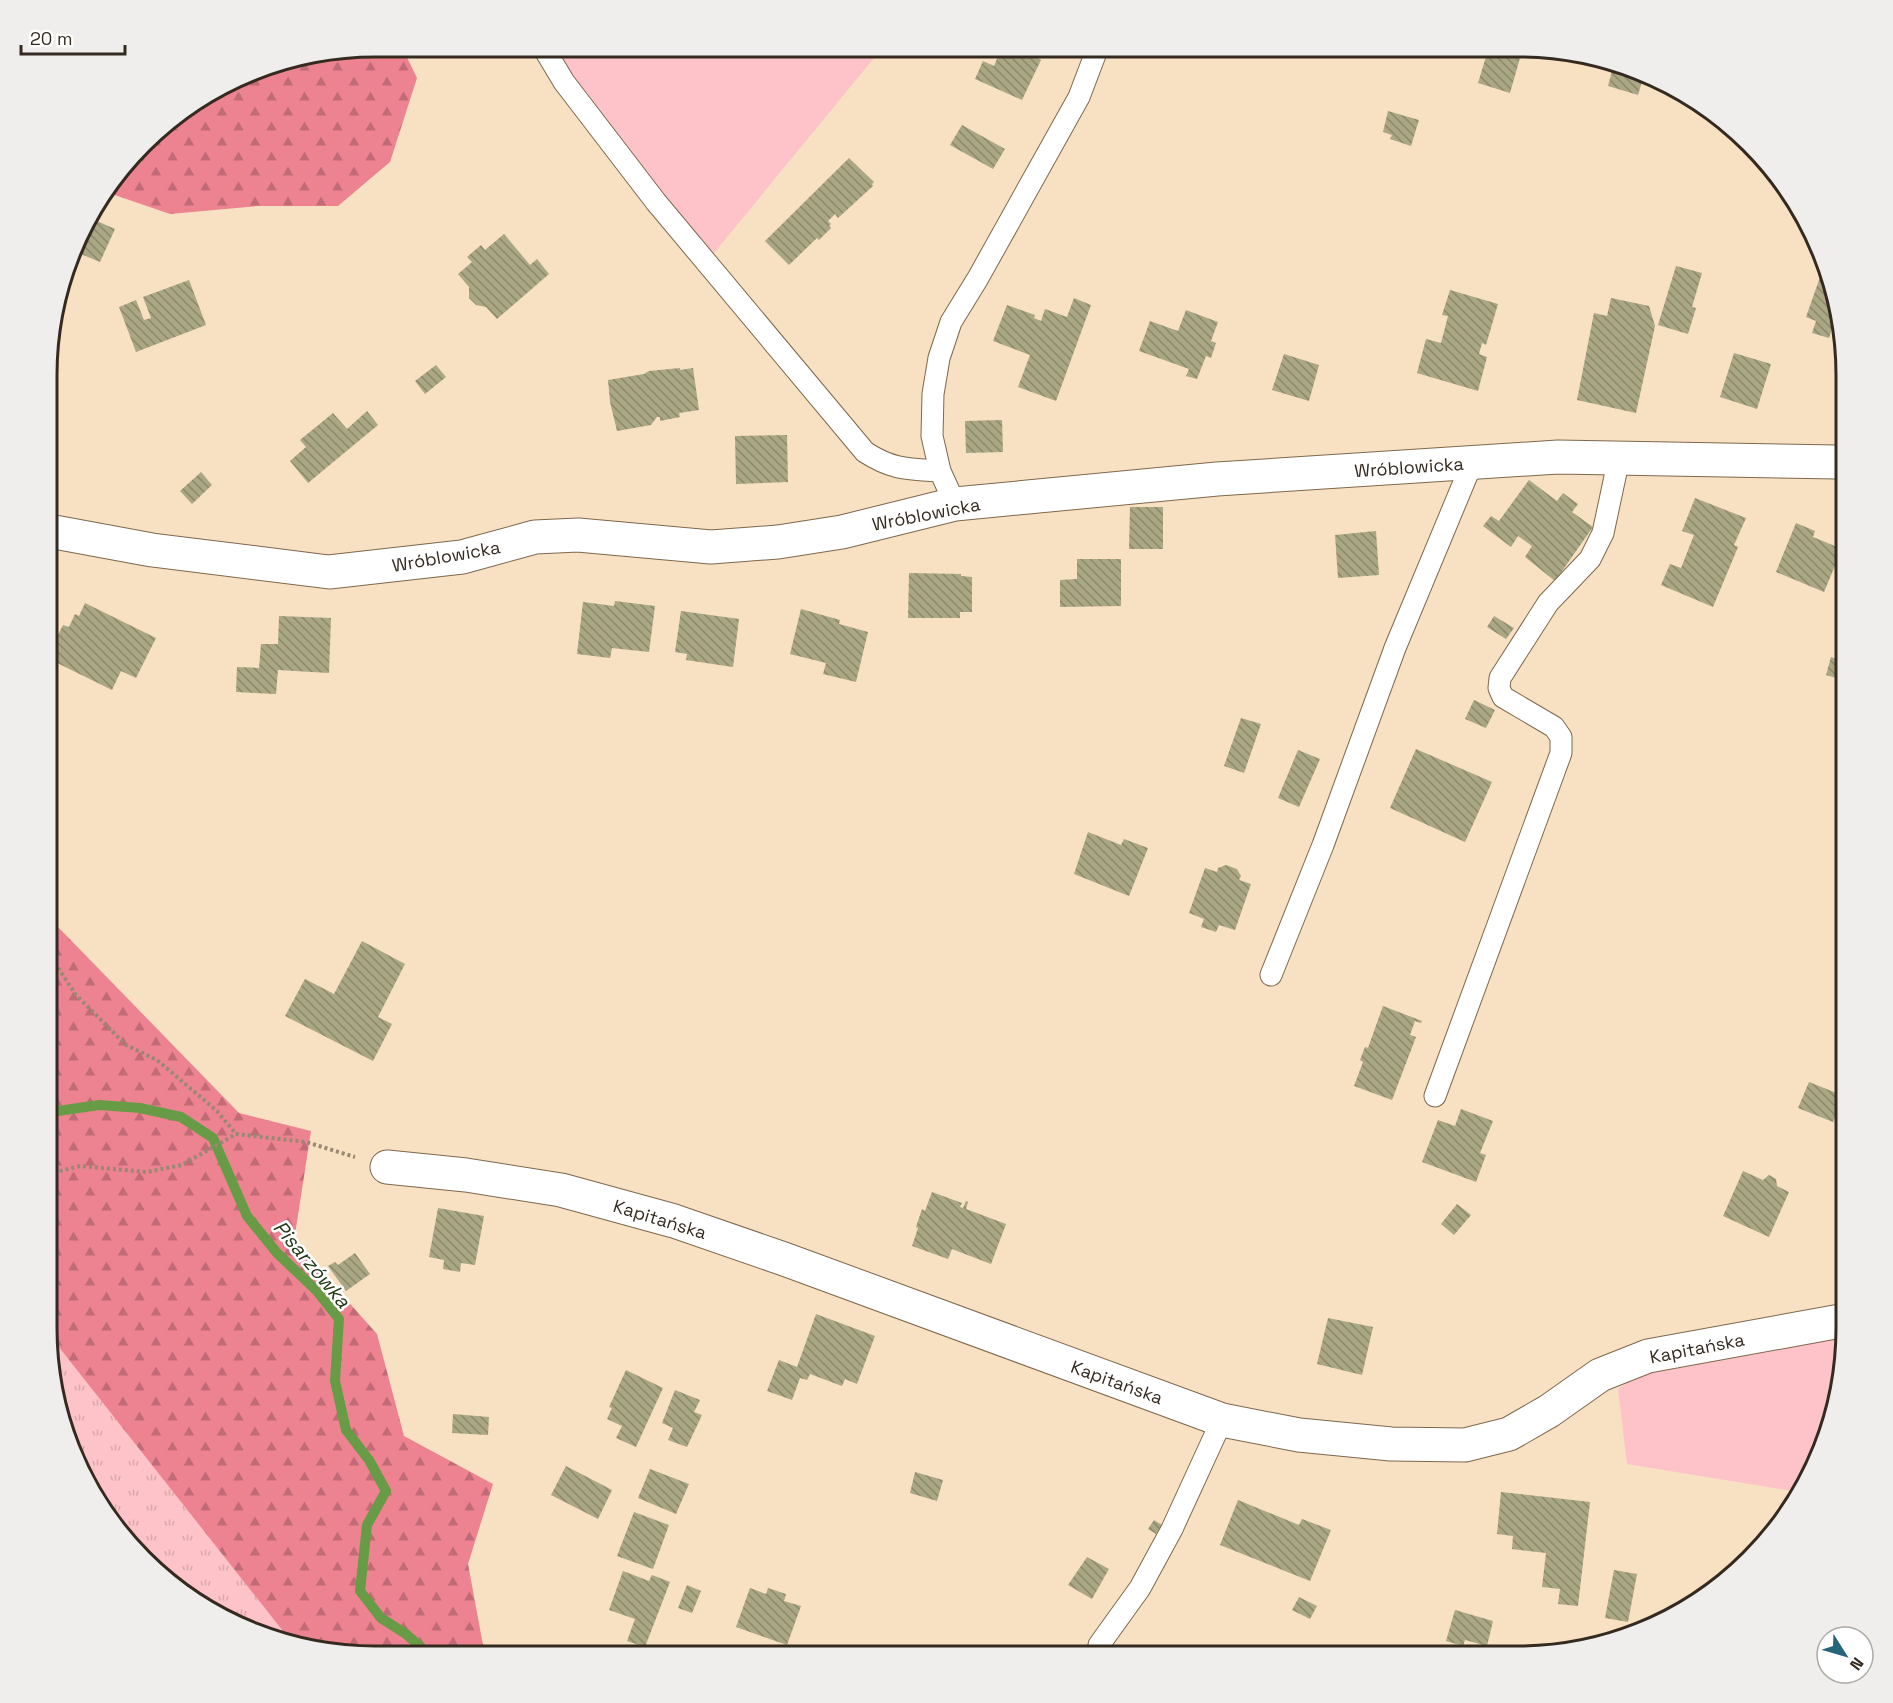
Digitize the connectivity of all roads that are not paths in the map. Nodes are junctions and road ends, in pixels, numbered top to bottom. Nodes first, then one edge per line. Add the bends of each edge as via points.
1 (549, 57) edge
2 (1094, 57) edge
3 (1619, 458) junction
4 (1836, 460) edge
5 (1472, 463) junction
6 (940, 471) junction
7 (955, 504) junction
8 (57, 532) edge
9 (1271, 975) dead end
10 (1435, 1096) dead end
11 (387, 1167) road end
12 (1836, 1322) edge
13 (1222, 1420) junction
14 (1099, 1646) edge

1 - 6 lane via 656,202 865,452 883,463
2 - 6 lane via 1079,97 951,322 933,394 932,436
3 - 4 street, Wróblowicka
3 - 5 street, Wróblowicka via 1558,457
3 - 10 lane via 1602,533 1590,559 1548,603 1500,678 1503,697 1554,727 1561,737 1562,753
5 - 7 street, Wróblowicka via 1217,479
5 - 9 lane via 1395,648
6 - 7 lane
7 - 8 street, Wróblowicka via 842,532 778,542 711,547 578,535 535,537 462,557 329,572 152,550
11 - 13 street, Kapitańska via 561,1190 674,1221
12 - 13 street, Kapitańska via 1648,1356 1600,1375 1509,1434 1465,1445 1345,1440
13 - 14 lane via 1140,1588

